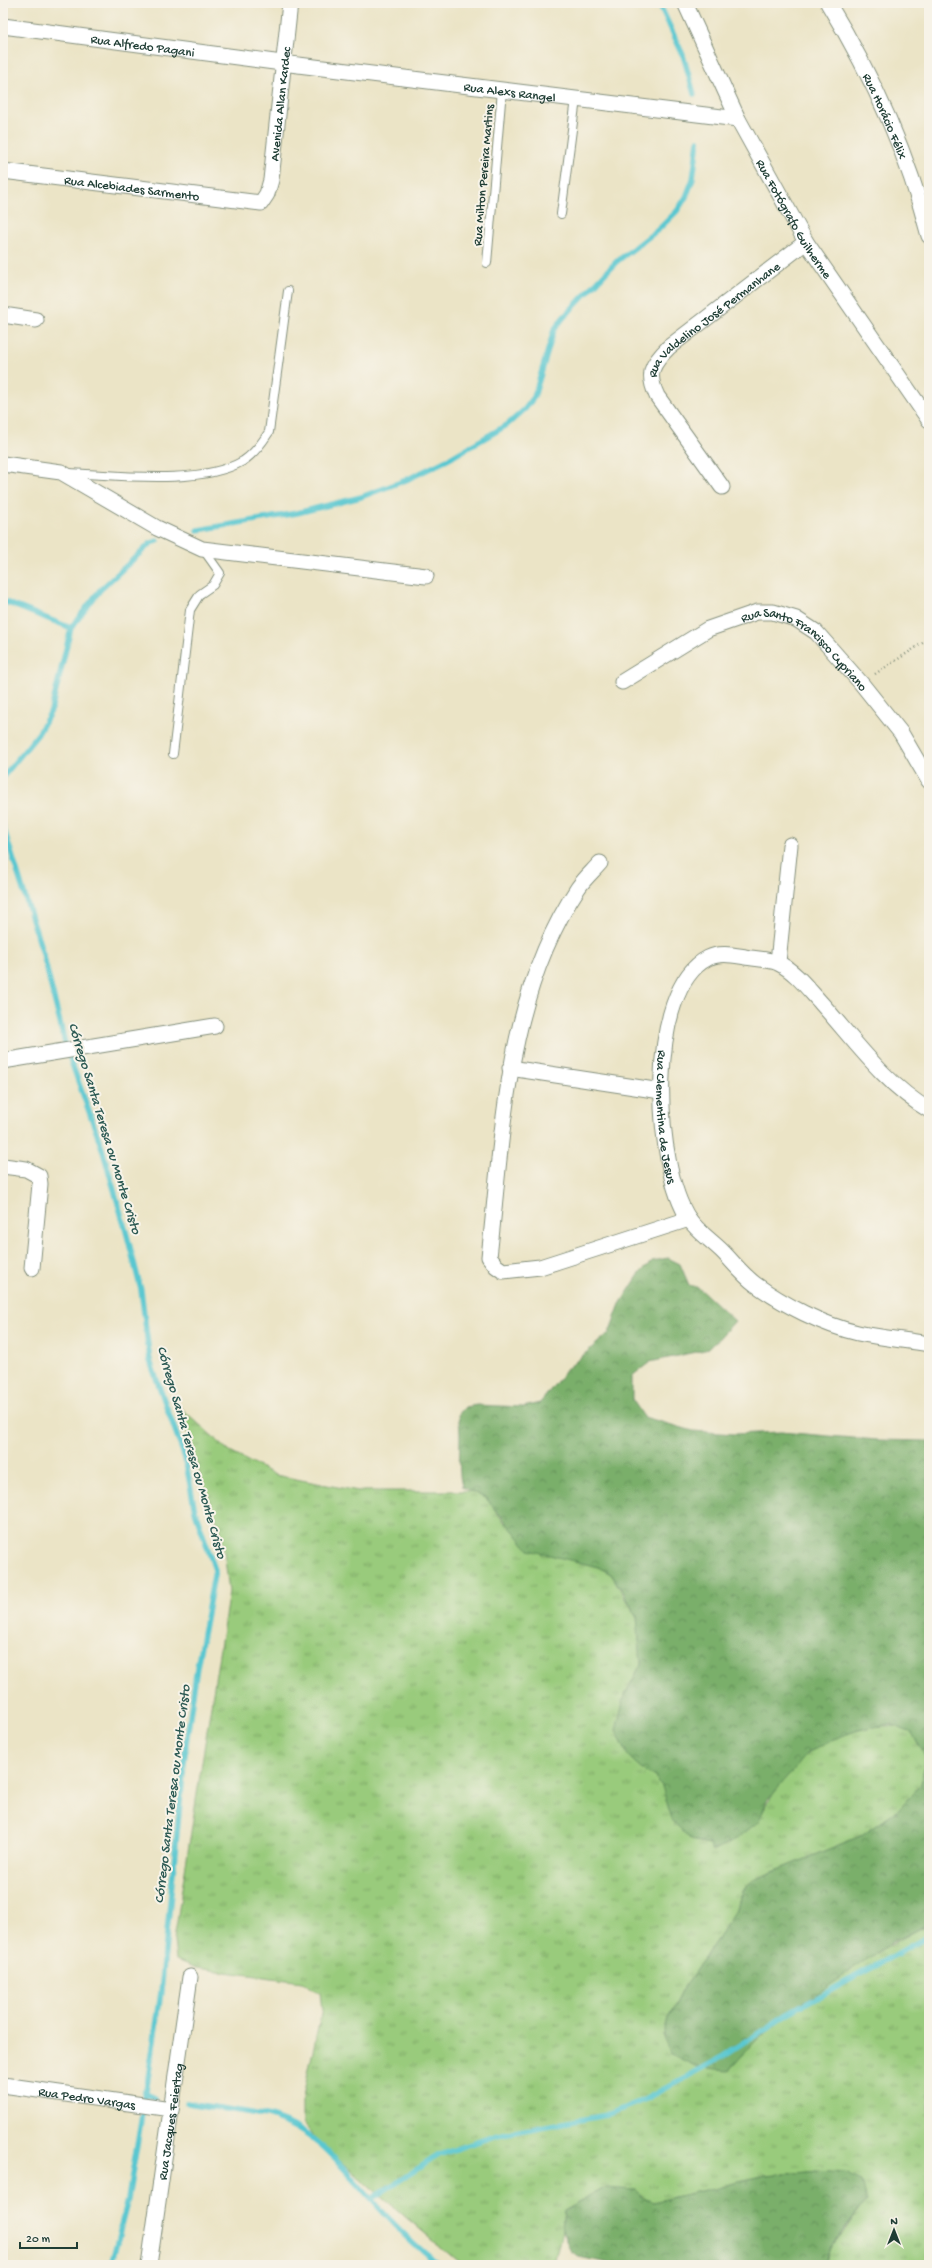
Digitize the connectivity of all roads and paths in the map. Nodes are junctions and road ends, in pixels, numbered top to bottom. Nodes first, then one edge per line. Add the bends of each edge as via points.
1 (290, 3) edge
2 (685, 3) edge
3 (828, 3) edge
4 (3, 26) edge
5 (282, 63) junction
6 (502, 90) junction
7 (576, 98) junction
8 (738, 119) junction
9 (3, 171) edge
10 (261, 203) joint
11 (561, 214) dead end
12 (929, 236) edge
13 (806, 242) junction
14 (487, 263) dead end
15 (288, 291) dead end
16 (3, 315) edge
17 (36, 320) dead end
18 (929, 420) edge
19 (9, 465) edge
20 (61, 472) junction
21 (722, 487) dead end
22 (202, 549) junction
23 (426, 576) dead end
24 (929, 639) edge
25 (622, 682) dead end
26 (861, 683) junction
27 (173, 754) dead end
28 (929, 781) edge
29 (790, 845) dead end
30 (600, 864) dead end
31 (778, 962) junction
32 (215, 1026) dead end
33 (3, 1061) edge
34 (510, 1068) junction
35 (661, 1091) junction
36 (929, 1110) edge
37 (3, 1166) edge
38 (689, 1219) junction
39 (32, 1268) dead end
40 (929, 1344) edge
41 (190, 1977) dead end
42 (3, 2085) edge
43 (171, 2109) junction
44 (149, 2265) edge

1 - 5 street, Avenida Allan Kardec
2 - 8 street, Rua Fotógrafo Guilherme
3 - 12 street, Rua Horácio Félix via 852,43 890,123 920,202
4 - 5 street, Rua Alfredo Pagani
5 - 6 street, Rua Alexs Rangel
5 - 10 street, Avenida Allan Kardec via 271,180
6 - 7 street, Rua Alexs Rangel
6 - 14 lane, Rua Milton Pereira Martins
7 - 8 street, Rua Alexs Rangel
7 - 11 lane
8 - 13 street, Rua Fotógrafo Guilherme
9 - 10 street, Rua Alcebiades Sarmento
13 - 18 street, Rua Fotógrafo Guilherme
13 - 21 street, Rua Valdelino José Permanhane via 669,347 652,370 651,383 657,396
15 - 20 lane via 269,432 258,448 243,460 222,470 164,478
16 - 17 street
19 - 20 street
20 - 22 street via 157,528
22 - 23 street
22 - 27 lane via 220,573 213,586 200,594 190,610
24 - 26 path
25 - 26 street, Rua Santo Francisco Cypriano via 708,629 757,612 773,612 796,619 816,632
26 - 28 street, Rua Santo Francisco Cypriano via 900,733
29 - 31 street
30 - 34 street via 579,887 550,936 534,975
31 - 35 street, Rua Clementina de Jesus via 726,954 708,958 687,974 677,993 669,1019
31 - 36 street, Rua Clementina de Jesus via 815,996 882,1073 910,1098
32 - 33 street
34 - 35 street
34 - 38 street via 489,1257 496,1266 503,1271 540,1267
35 - 38 street, Rua Clementina de Jesus via 666,1149 674,1183
37 - 39 street via 26,1169 39,1176
38 - 40 street, Rua Clementina de Jesus via 755,1283 799,1311 857,1333
41 - 43 street, Rua Jacques Feiertag
42 - 43 street, Rua Pedro Vargas
43 - 44 street, Rua Jacques Feiertag

